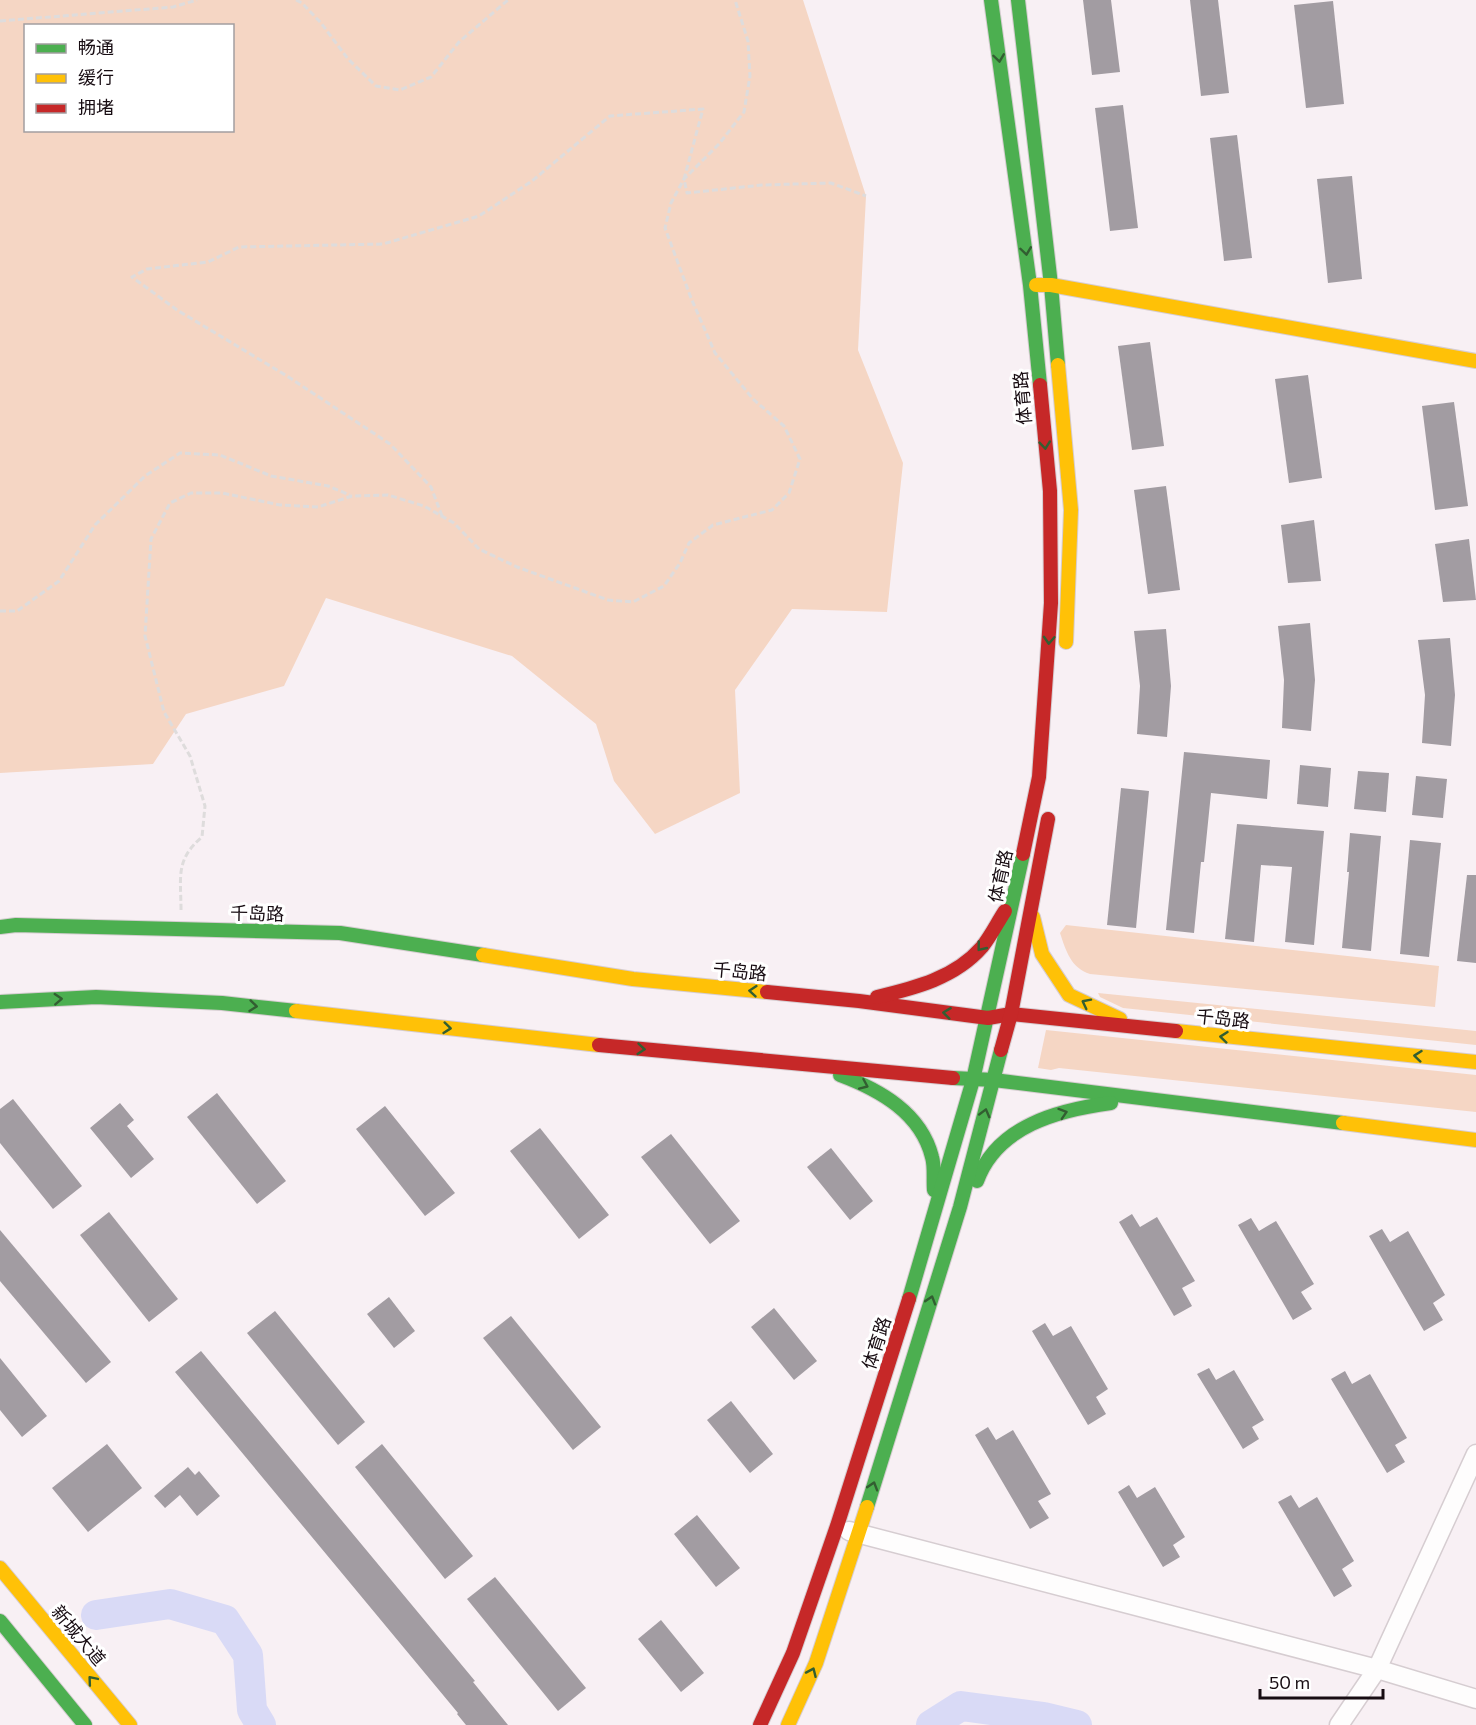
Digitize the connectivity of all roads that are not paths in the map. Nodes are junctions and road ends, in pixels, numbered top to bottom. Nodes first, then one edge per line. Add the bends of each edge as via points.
1 (991, 0) edge
2 (1018, 0) edge
3 (1030, 285) junction
4 (1051, 285) junction
5 (1476, 360) edge
6 (1065, 658) dead end
7 (1050, 811) dead end
8 (1014, 898) junction
9 (1031, 911) junction
10 (0, 927) edge
11 (859, 1001) junction
12 (0, 1002) edge
13 (1011, 1014) junction
14 (988, 1018) junction
15 (1139, 1028) junction
16 (1476, 1062) edge
17 (809, 1065) junction
18 (973, 1080) junction
19 (994, 1080) junction
20 (1147, 1099) junction
21 (1476, 1140) edge
22 (936, 1205) junction
23 (942, 1264) junction
24 (1476, 1454) edge
25 (837, 1526) junction
26 (858, 1535) junction
27 (0, 1568) edge
28 (0, 1621) edge
29 (1377, 1669) junction
30 (1476, 1699) edge
31 (85, 1725) edge
32 (130, 1725) edge
33 (760, 1725) edge
34 (788, 1725) edge
35 (1339, 1725) edge

1 -> 3 street, 体育路
2 - 4 street
3 - 4 street
3 -> 8 street, 体育路 via 1050,491 1051,603 1039,777
4 - 5 street
4 - 6 street via 1071,510
7 - 9 street, 体育路
8 -> 11 street via 983,946 962,967 909,990
8 - 14 street, 体育路
9 - 13 street, 体育路
15 -> 9 street via 1070,995 1042,954
11 -> 10 street, 千岛路 via 633,979 340,933
14 -> 11 street, 千岛路
12 -> 17 street via 96,997 222,1003
13 - 14 street, 千岛路
13 - 15 street, 千岛路
13 - 19 street, 体育路
14 - 18 street, 体育路
16 -> 15 street, 千岛路
17 - 18 street
17 -> 22 street via 880,1092 904,1109 921,1131 932,1157
18 - 19 street
18 - 22 street, 体育路
19 - 20 street
23 -> 19 street, 体育路
20 - 21 street
23 -> 20 street via 954,1246 988,1157 1002,1142 1051,1117 1086,1106
22 - 25 street, 体育路
26 -> 23 street, 体育路
24 - 29 street
25 - 26 street
25 - 33 street, 体育路 via 793,1653
26 - 29 street
34 -> 26 street, 体育路 via 816,1663
32 -> 27 street, 新城大道
28 - 31 street
29 - 30 street
29 - 35 street

